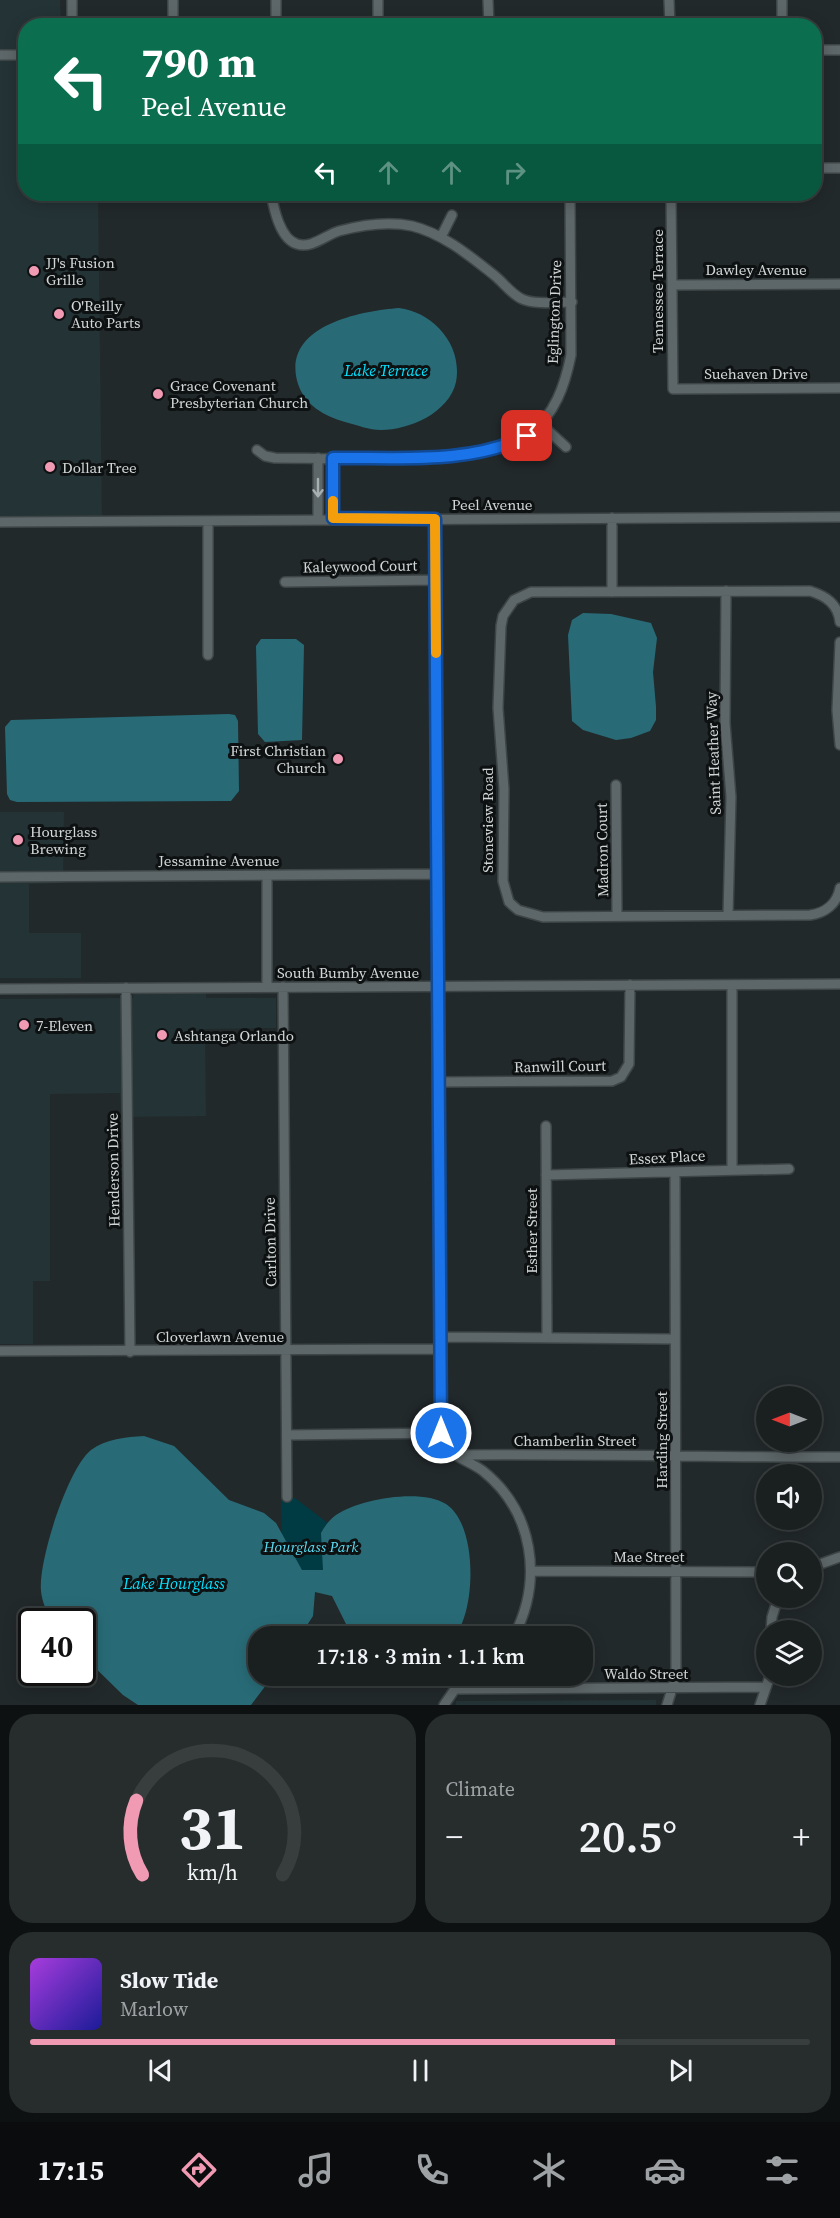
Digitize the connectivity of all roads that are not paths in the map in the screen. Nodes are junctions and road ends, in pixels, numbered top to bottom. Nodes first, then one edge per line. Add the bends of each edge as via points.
1 (72, 0) edge
2 (173, 0) edge
3 (276, 0) edge
4 (378, 0) edge
5 (489, 0) edge
6 (669, 0) edge
7 (782, 0) edge
8 (72, 18) edge
9 (173, 18) edge
10 (276, 18) edge
11 (378, 18) edge
12 (489, 18) edge
13 (670, 18) edge
14 (782, 18) edge
15 (822, 50) edge
16 (840, 50) edge
17 (0, 55) edge
18 (18, 55) edge
19 (822, 168) edge
20 (840, 168) edge
21 (272, 201) edge
22 (570, 201) edge
23 (672, 201) edge
24 (452, 215) dead end
25 (441, 237) junction
26 (840, 284) edge
27 (672, 285) junction
28 (572, 302) junction
29 (840, 388) edge
30 (673, 389) joint
31 (541, 424) junction
32 (566, 447) dead end
33 (257, 450) dead end
34 (318, 458) junction
35 (333, 458) junction
36 (840, 517) edge
37 (333, 518) junction
38 (612, 518) junction
39 (318, 519) junction
40 (435, 519) junction
41 (208, 521) junction
42 (0, 522) edge
43 (436, 580) junction
44 (285, 582) dead end
45 (726, 591) junction
46 (612, 592) junction
47 (840, 622) edge
48 (840, 642) edge
49 (208, 655) dead end
50 (840, 744) edge
51 (616, 785) dead end
52 (267, 874) junction
53 (438, 874) junction
54 (0, 877) edge
55 (840, 888) edge
56 (617, 915) junction
57 (728, 915) junction
58 (840, 984) edge
59 (630, 985) junction
60 (732, 985) junction
61 (439, 986) junction
62 (267, 987) junction
63 (283, 987) junction
64 (0, 988) edge
65 (126, 988) junction
66 (440, 1082) junction
67 (546, 1125) dead end
68 (789, 1169) dead end
69 (732, 1170) junction
70 (675, 1174) junction
71 (546, 1175) junction
72 (547, 1336) junction
73 (441, 1337) junction
74 (675, 1339) junction
75 (441, 1349) junction
76 (0, 1351) edge
77 (286, 1351) junction
78 (130, 1352) junction
79 (441, 1433) junction
80 (287, 1435) junction
81 (455, 1455) junction
82 (676, 1457) junction
83 (840, 1457) edge
84 (287, 1497) dead end
85 (840, 1557) edge
86 (822, 1563) edge
87 (532, 1571) junction
88 (676, 1571) junction
89 (756, 1572) edge
90 (519, 1626) edge
91 (460, 1686) edge
92 (764, 1687) joint
93 (672, 1688) junction
94 (455, 1689) junction
95 (444, 1705) edge
96 (667, 1705) edge
97 (760, 1705) edge

1 - 8 street
2 - 9 street
3 - 10 street
4 - 11 street
5 - 12 street
6 - 13 street
7 - 14 street
15 - 16 street
17 - 18 street
19 - 20 street
21 - 25 street via 282,230 298,245 308,245 337,231 385,224 412,226
22 - 28 street, Eglington Drive
23 - 27 street, Tennessee Terrace
24 - 25 street
25 - 28 street via 521,298
26 - 27 street, Dawley Avenue
27 - 30 street, Tennessee Terrace
28 - 31 street, Eglington Drive via 567,374
29 - 30 street, Suehaven Drive
31 - 32 street
31 - 35 street via 510,444 466,455
33 - 34 street via 275,458
34 - 35 street
34 -> 39 street
35 - 37 street
36 - 38 street, Peel Avenue
37 - 39 street, Peel Avenue
37 - 40 street, Peel Avenue
38 - 40 street, Peel Avenue
38 - 46 street
39 - 41 street, Peel Avenue
40 - 43 street
41 - 42 street, Peel Avenue
41 - 49 street
43 - 44 street, Kaleywood Court
43 - 53 street
45 - 46 street, Stoneview Road
45 - 47 street, Stoneview Road via 819,594 835,606
45 - 57 street, Saint Heather Way via 725,723 731,798
46 - 56 street, Stoneview Road via 531,592 514,600 501,626 498,708 504,789 503,881 509,902 535,916
48 - 50 street
51 - 56 street, Madron Court
52 - 53 street, Jessamine Avenue
52 - 54 street, Jessamine Avenue
52 - 62 street
53 - 61 street
55 - 57 street, Stoneview Road via 835,902 819,913
56 - 57 street, Stoneview Road
58 - 60 street, South Bumby Avenue
59 - 60 street, South Bumby Avenue
59 - 61 street, South Bumby Avenue
59 - 66 street, Ranwill Court via 629,1064 621,1077 612,1081
60 - 69 street
61 - 63 street, South Bumby Avenue
61 - 66 street
62 - 63 street, South Bumby Avenue
62 - 65 street, South Bumby Avenue
63 - 77 street, Carlton Drive
64 - 65 street, South Bumby Avenue
65 - 78 street, Henderson Drive
66 - 73 street
67 - 71 street, Esther Street
68 - 69 street, Essex Place
69 - 70 street, Essex Place via 684,1170
70 - 71 street, Essex Place
70 - 74 street, Harding Street
71 - 72 street, Esther Street
72 - 73 street
72 - 74 street
73 - 75 street
74 - 82 street, Harding Street
75 - 77 street, Cloverlawn Avenue
75 - 79 street
76 - 78 street, Cloverlawn Avenue
77 - 78 street, Cloverlawn Avenue
77 - 80 street, Carlton Drive
79 - 80 street
79 - 81 street via 442,1443
80 - 84 street, Carlton Drive
81 - 82 street, Chamberlin Street
81 - 87 street via 481,1469 512,1502 530,1548
82 - 83 street, Chamberlin Street
82 - 88 street, Harding Street
85 - 86 street
87 - 88 street, Mae Street
87 - 90 street
88 - 89 street, Mae Street
88 - 93 street, Harding Street via 676,1676
91 - 94 street
92 - 93 street, Waldo Street
92 - 97 street
93 - 94 street, Waldo Street
93 - 96 street, Harding Street
94 - 95 street

